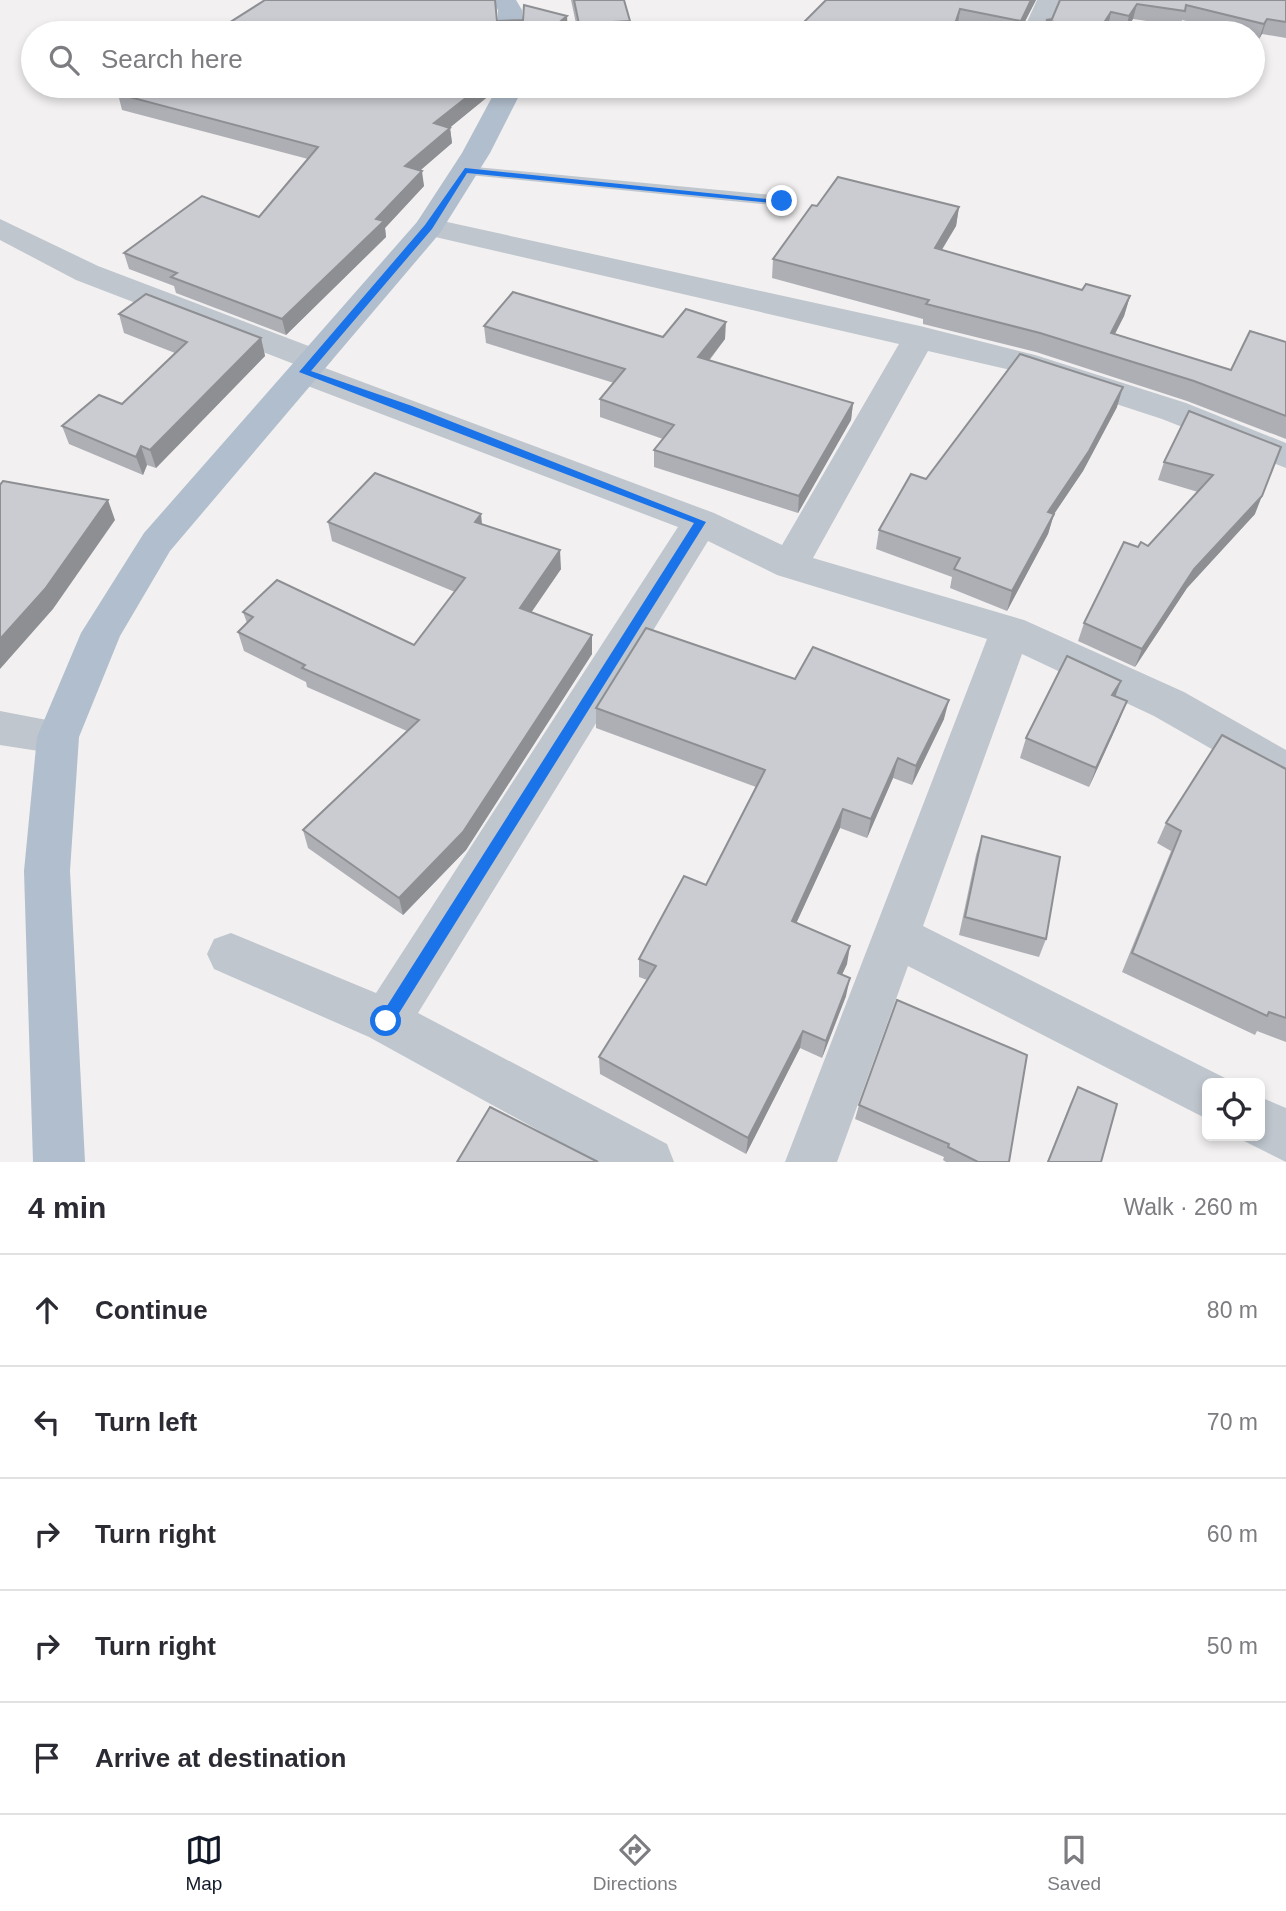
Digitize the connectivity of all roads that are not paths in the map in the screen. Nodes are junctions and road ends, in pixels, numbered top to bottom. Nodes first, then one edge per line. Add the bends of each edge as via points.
1 (504, 0) edge
2 (1049, 0) edge
3 (510, 21) edge
4 (1039, 21) edge
5 (505, 98) edge
6 (465, 171) junction
7 (782, 201) dead end
8 (429, 227) junction
9 (0, 228) edge
10 (920, 336) junction
11 (309, 366) junction
12 (1286, 456) edge
13 (701, 522) junction
14 (790, 565) junction
15 (1010, 631) junction
16 (0, 728) edge
17 (58, 737) junction
18 (1286, 771) edge
19 (897, 936) junction
20 (231, 954) dead end
21 (386, 1021) junction
22 (1202, 1092) edge
23 (1265, 1125) edge
24 (1286, 1136) edge
25 (60, 1162) edge
26 (648, 1162) edge
27 (811, 1162) edge

1 - 3 main road
2 - 4 street
5 - 6 main road
6 - 7 lane
6 - 8 main road
8 - 10 street
8 - 11 main road
9 - 11 street via 87,273
10 - 12 street via 1023,362 1174,411
10 - 14 street
11 - 13 street
11 - 17 main road via 157,542 101,633
13 - 14 street
13 - 21 street
14 - 15 street
15 - 18 street via 1169,704
15 - 19 street
16 - 17 street
17 - 25 main road via 47,871
19 - 22 street
19 - 27 street
20 - 21 street
21 - 26 street
23 - 24 street

